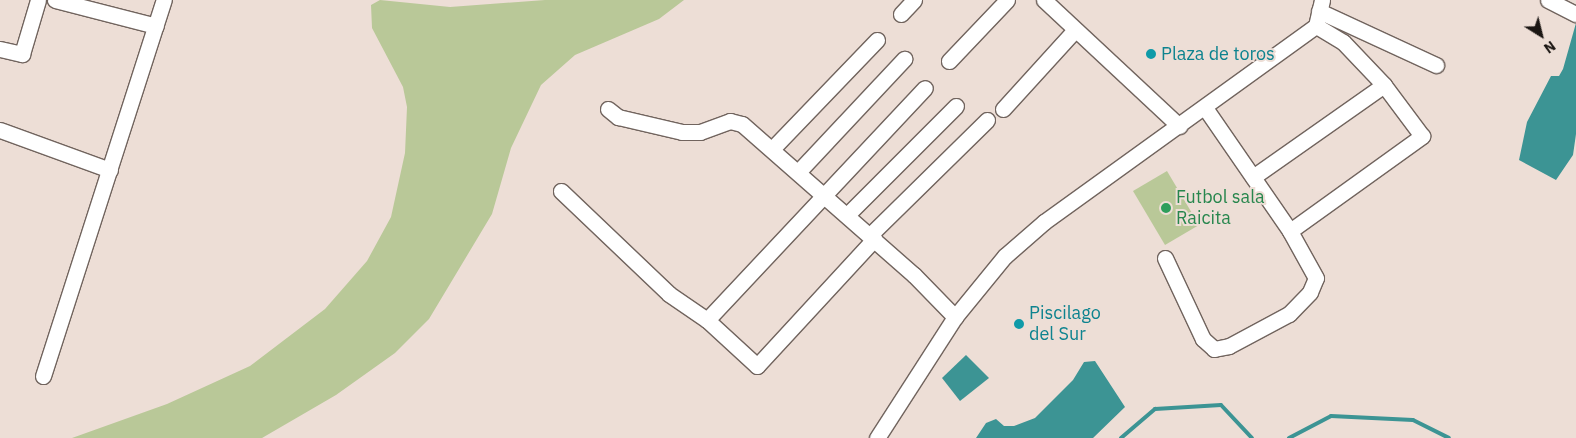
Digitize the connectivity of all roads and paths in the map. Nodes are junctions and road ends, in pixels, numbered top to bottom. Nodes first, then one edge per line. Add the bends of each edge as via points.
1 (38, 0) edge
2 (55, 0) edge
3 (164, 0) edge
4 (914, 0) edge
5 (1006, 0) edge
6 (1044, 0) edge
7 (1548, 0) edge
8 (1319, 12) edge
9 (901, 14) dead end
10 (1576, 14) edge
11 (156, 26) junction
12 (1075, 30) junction
13 (877, 40) dead end
14 (0, 49) edge
15 (904, 59) dead end
16 (949, 61) dead end
17 (1436, 65) dead end
18 (1384, 86) junction
19 (925, 88) dead end
20 (956, 106) dead end
21 (608, 108) dead end
22 (1205, 108) junction
23 (1003, 109) dead end
24 (986, 120) dead end
25 (1179, 126) junction
26 (0, 130) edge
27 (773, 148) junction
28 (110, 170) junction
29 (798, 171) junction
30 (1253, 176) junction
31 (561, 191) dead end
32 (823, 193) junction
33 (847, 215) junction
34 (1290, 231) junction
35 (872, 237) junction
36 (1165, 258) dead end
37 (955, 317) junction
38 (707, 320) junction
39 (43, 376) dead end
40 (877, 438) edge

1 - 14 street via 22,54
2 - 11 street
3 - 11 street
4 - 9 street
5 - 16 street
6 - 12 street
7 - 10 street
8 - 17 street
8 - 18 street
8 - 22 street
11 - 28 street
12 - 23 street
12 - 25 street
13 - 27 street
15 - 29 street
18 - 30 street
18 - 34 street via 1422,136
19 - 32 street
20 - 33 street
21 - 27 street via 618,117 682,132 736,122
22 - 25 street
22 - 30 street
24 - 35 street
25 - 37 street via 1044,222 1005,256
26 - 28 street
27 - 29 street
28 - 39 street
29 - 32 street
30 - 34 street
31 - 38 street via 669,294
32 - 33 street
32 - 38 street
33 - 35 street
34 - 36 street via 1316,278 1310,292 1289,314 1229,346 1214,349 1203,339
35 - 37 street
35 - 38 street via 757,366
37 - 40 street

